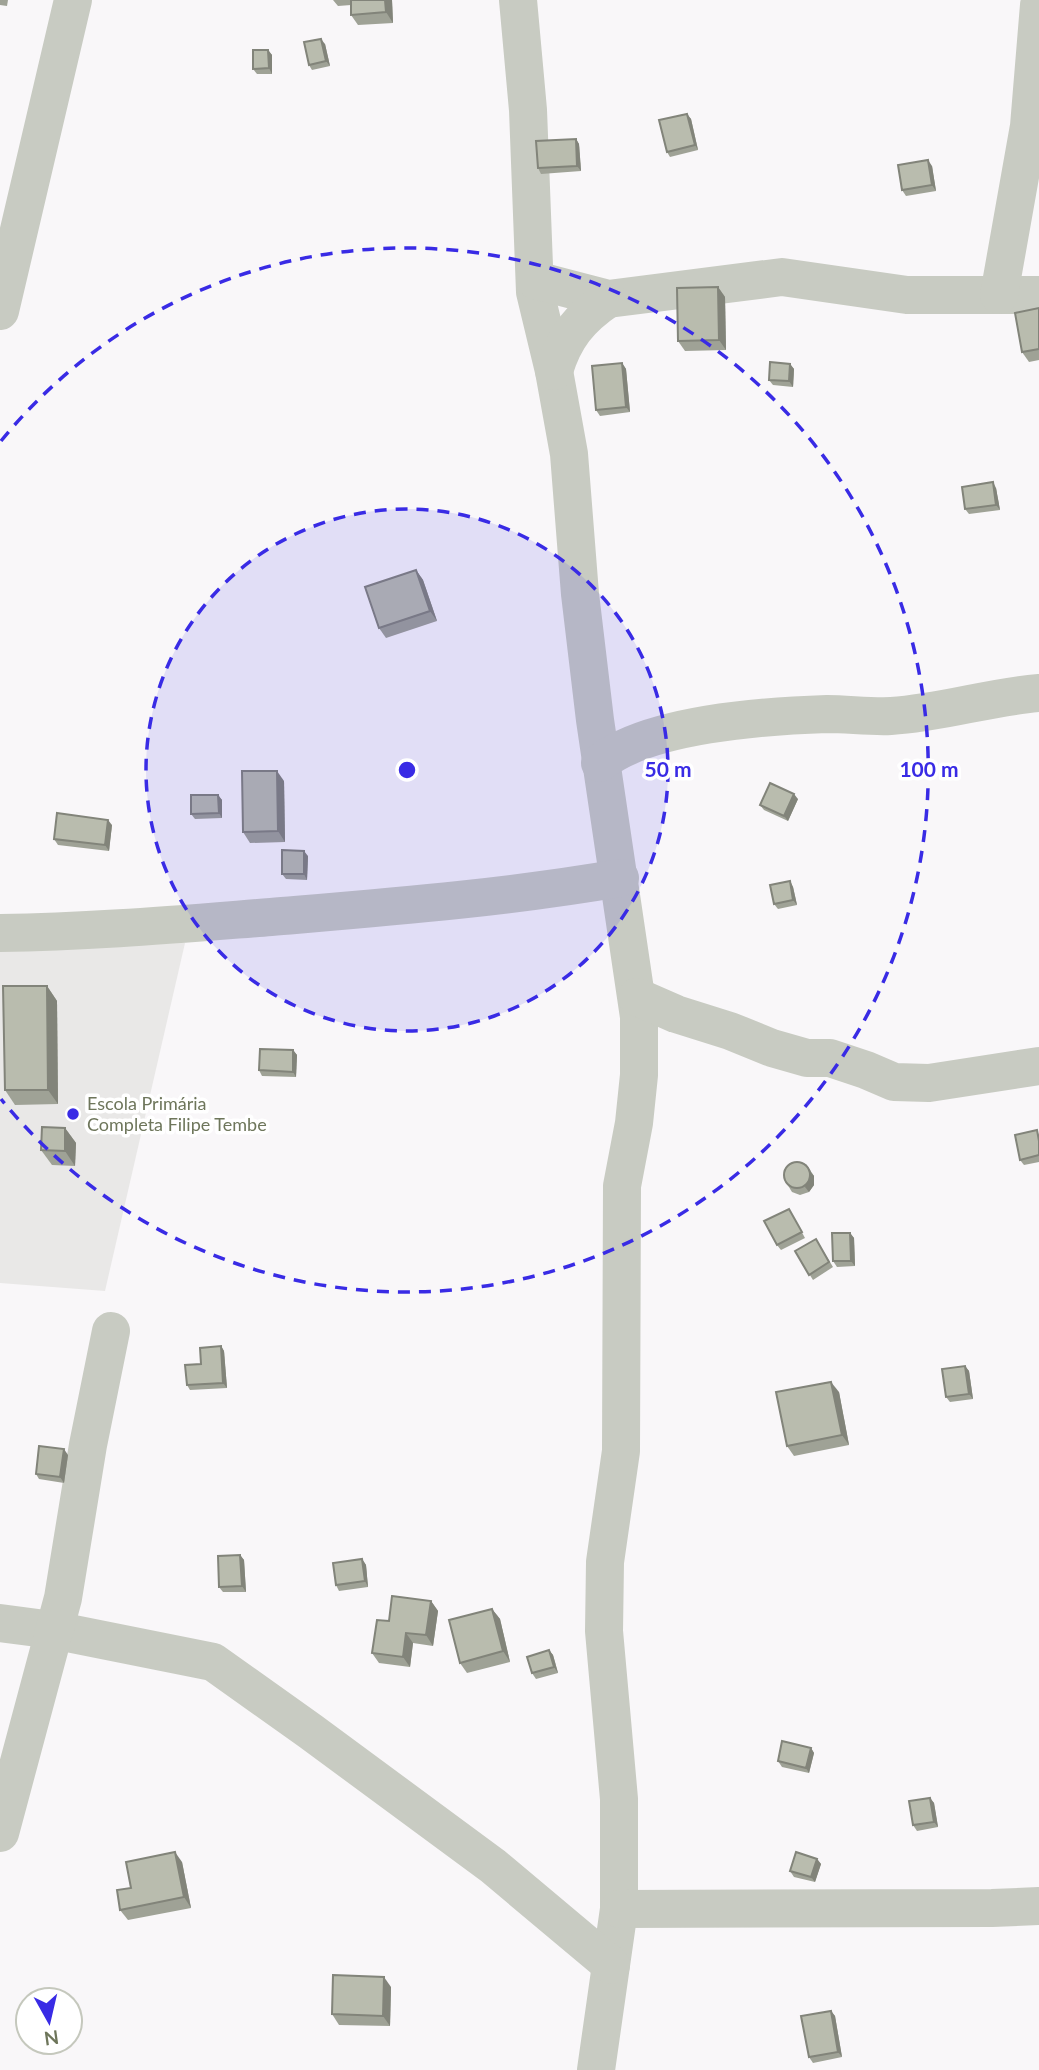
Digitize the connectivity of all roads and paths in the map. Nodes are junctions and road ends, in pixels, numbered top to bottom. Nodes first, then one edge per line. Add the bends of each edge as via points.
1 (73, 0) edge
2 (518, 0) edge
3 (1039, 5) edge
4 (535, 280) junction
5 (999, 295) junction
6 (1039, 295) edge
7 (608, 299) junction
8 (0, 311) edge
9 (554, 370) junction
10 (1039, 693) edge
11 (600, 763) junction
12 (620, 878) junction
13 (0, 933) edge
14 (637, 997) junction
15 (676, 1014) junction
16 (639, 1038) junction
17 (1039, 1066) edge
18 (111, 1331) dead end
19 (0, 1623) edge
20 (53, 1630) junction
21 (0, 1833) edge
22 (1039, 1906) edge
23 (619, 1909) junction
24 (611, 1965) junction
25 (596, 2070) edge

1 - 8 street
2 - 4 street
3 - 5 street via 1028,126
4 - 7 street
4 - 9 street
5 - 6 street
5 - 7 street via 907,295 782,277
7 - 9 street via 587,313 568,335
9 - 11 street via 569,454
10 - 11 street via 1001,696 949,710 768,718 672,731 614,752
11 - 12 street
12 - 13 street via 499,897 354,910 54,933
12 - 14 street
14 - 15 street
14 - 16 street
15 - 16 street
15 - 17 street via 772,1048 807,1058 830,1058 894,1082 929,1083
16 - 23 street via 634,1123 622,1186 621,1451 606,1562 604,1631 619,1799
18 - 20 street via 63,1598
19 - 20 street
20 - 21 street
20 - 24 street via 213,1662 493,1866
22 - 23 street
23 - 24 street
24 - 25 street

